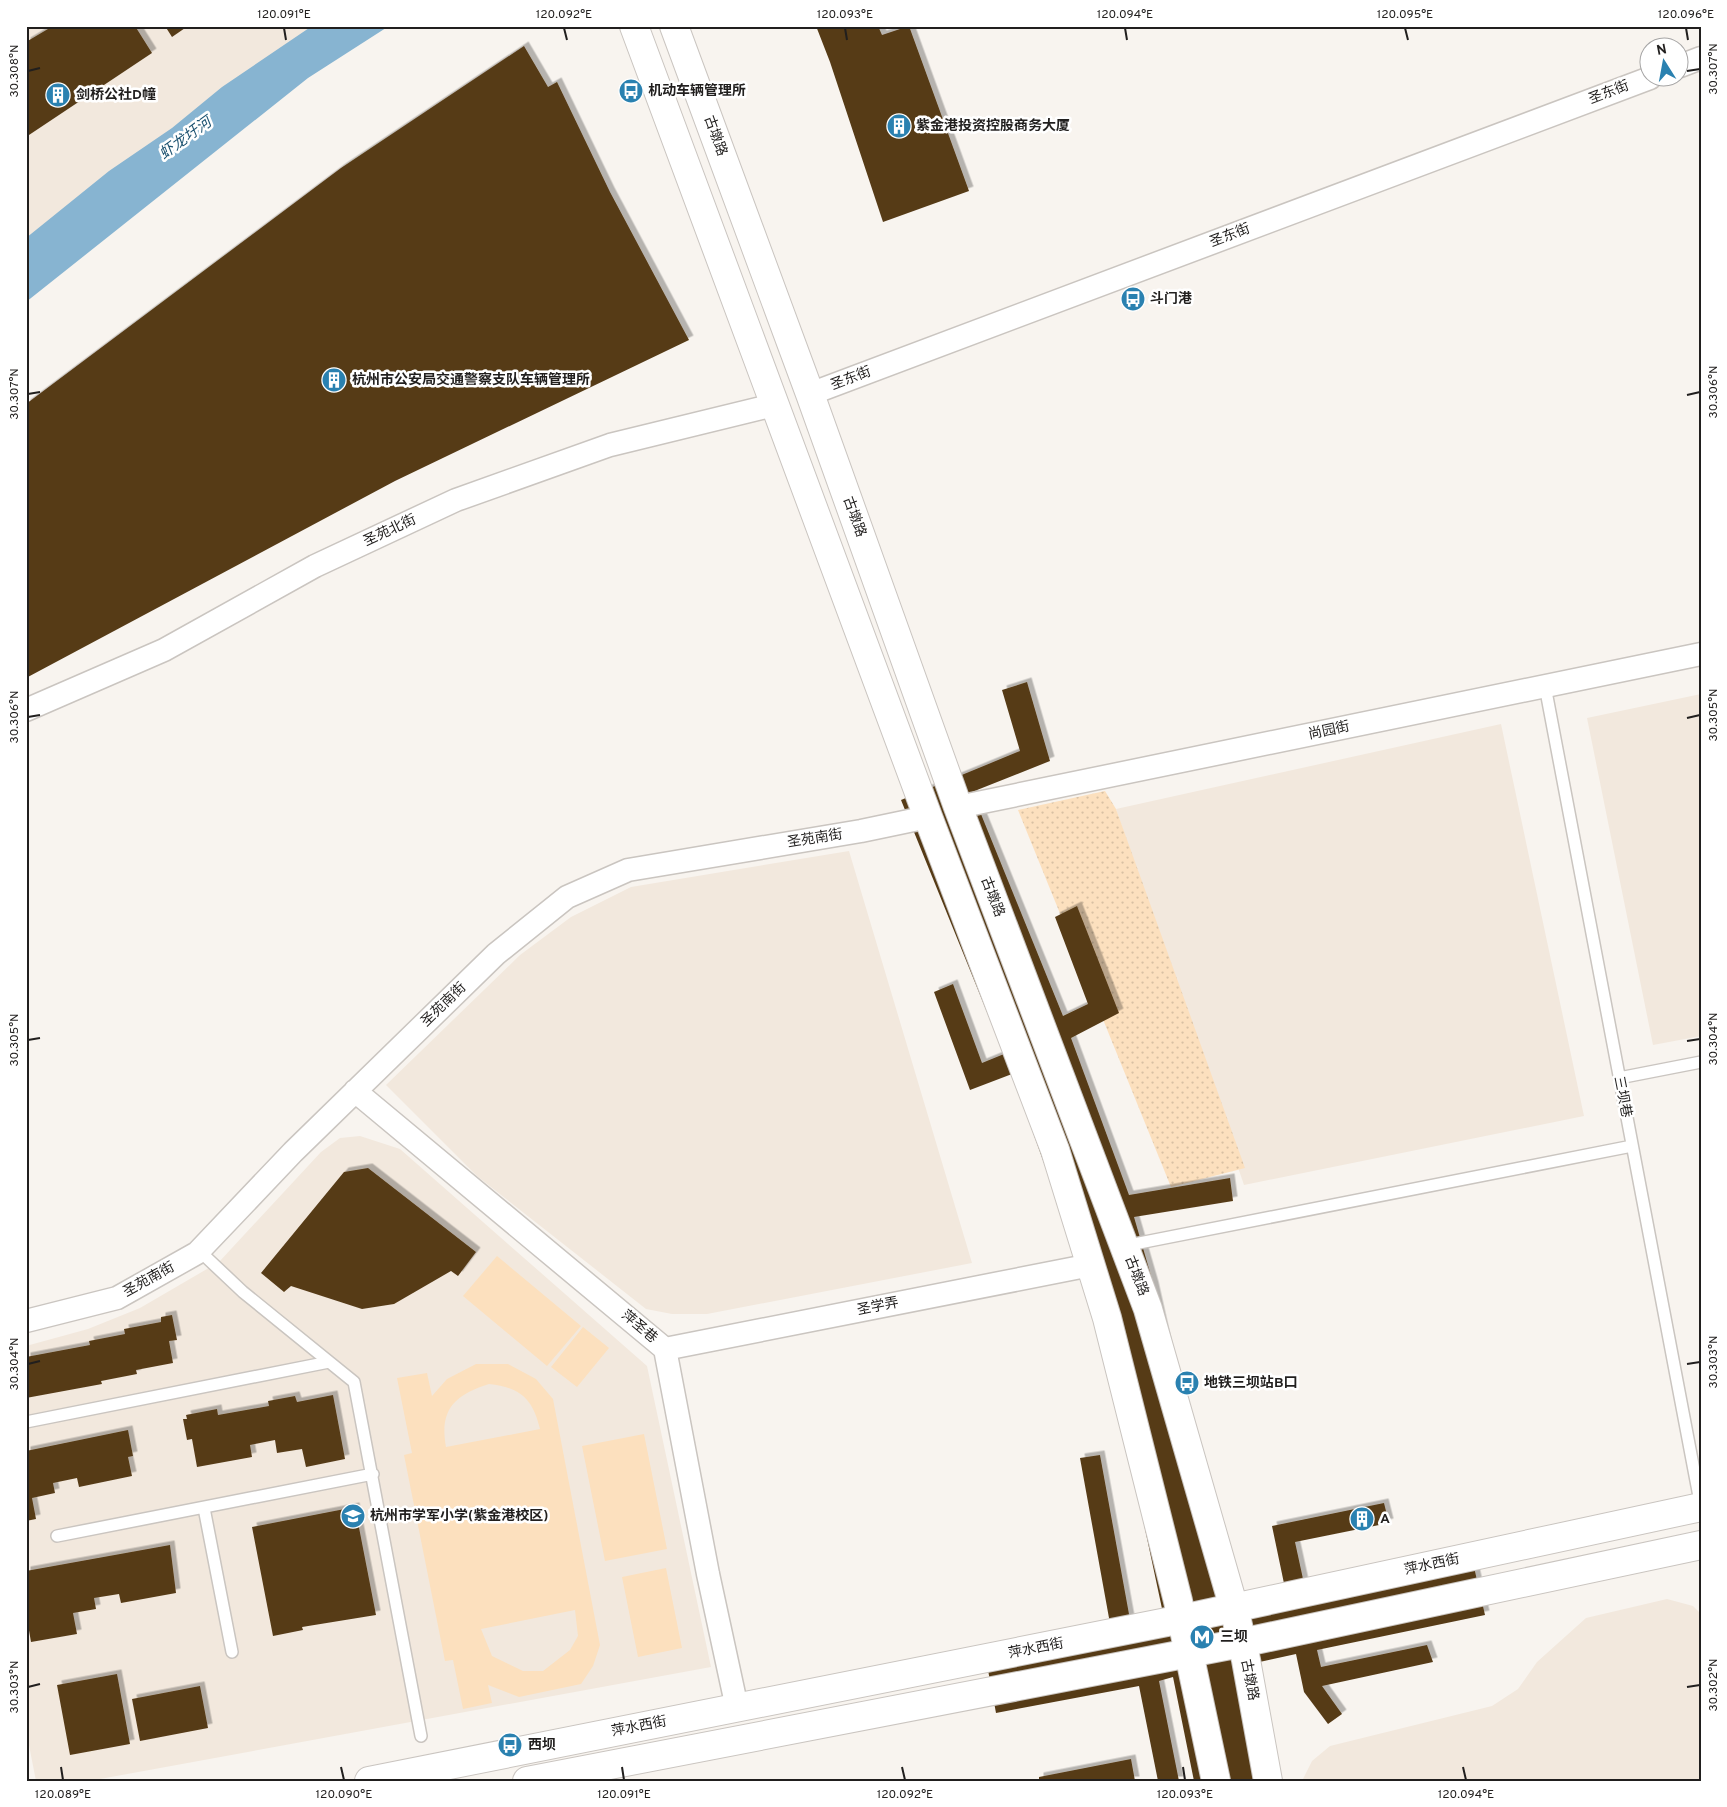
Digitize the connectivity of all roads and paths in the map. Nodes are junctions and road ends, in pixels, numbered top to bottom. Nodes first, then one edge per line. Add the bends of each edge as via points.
1 (634, 26) edge
2 (674, 26) edge
3 (1640, 82) edge
4 (810, 394) junction
5 (774, 405) junction
6 (1701, 654) edge
7 (1545, 686) junction
8 (26, 710) edge
9 (958, 807) junction
10 (928, 817) junction
11 (1701, 1062) edge
12 (1619, 1078) junction
13 (355, 1092) junction
14 (1632, 1146) junction
15 (1124, 1246) junction
16 (207, 1258) dead end
17 (1091, 1265) junction
18 (26, 1321) edge
19 (665, 1349) junction
20 (329, 1362) junction
21 (26, 1422) edge
22 (373, 1474) junction
23 (1701, 1507) edge
24 (204, 1508) junction
25 (57, 1536) dead end
26 (1701, 1545) edge
27 (1234, 1608) junction
28 (1182, 1619) junction
29 (1241, 1643) junction
30 (232, 1652) dead end
31 (1189, 1653) junction
32 (737, 1708) junction
33 (421, 1736) dead end
34 (370, 1781) edge
35 (527, 1781) edge
36 (1216, 1781) edge
37 (1268, 1781) edge

1 - 5 main road
2 - 4 main road, 古墩路
3 - 4 street, 圣东街
4 - 9 main road, 古墩路
5 - 8 street, 圣苑北街 via 610,445 456,500 315,566 164,650
5 - 10 main road
6 - 7 street, 尚园街
7 - 9 street, 尚园街
7 - 12 lane, 三坝巷
9 - 15 main road, 古墩路
10 - 13 street, 圣苑南街 via 628,870 567,897 496,954
10 - 17 main road via 1055,1150
11 - 12 lane
12 - 14 lane, 三坝巷
13 - 18 street, 圣苑南街 via 197,1253 117,1298
13 - 19 street, 萍圣巷
14 - 15 lane
14 - 23 lane, 三坝巷
15 - 27 main road, 古墩路 via 1148,1309
16 - 20 lane via 243,1292
17 - 19 street, 圣学弄
17 - 28 main road
19 - 32 street, 萍圣巷
20 - 21 lane
20 - 22 lane via 354,1382
22 - 24 lane
22 - 33 lane
23 - 27 main road, 萍水西街
24 - 25 lane
24 - 30 lane
26 - 29 main road
27 - 28 main road, 萍水西街
27 - 29 main road, 古墩路
28 - 31 main road
28 - 32 main road, 萍水西街
29 - 31 main road
29 - 37 main road, 古墩路
31 - 35 main road via 616,1768
31 - 36 main road
32 - 34 main road, 萍水西街

